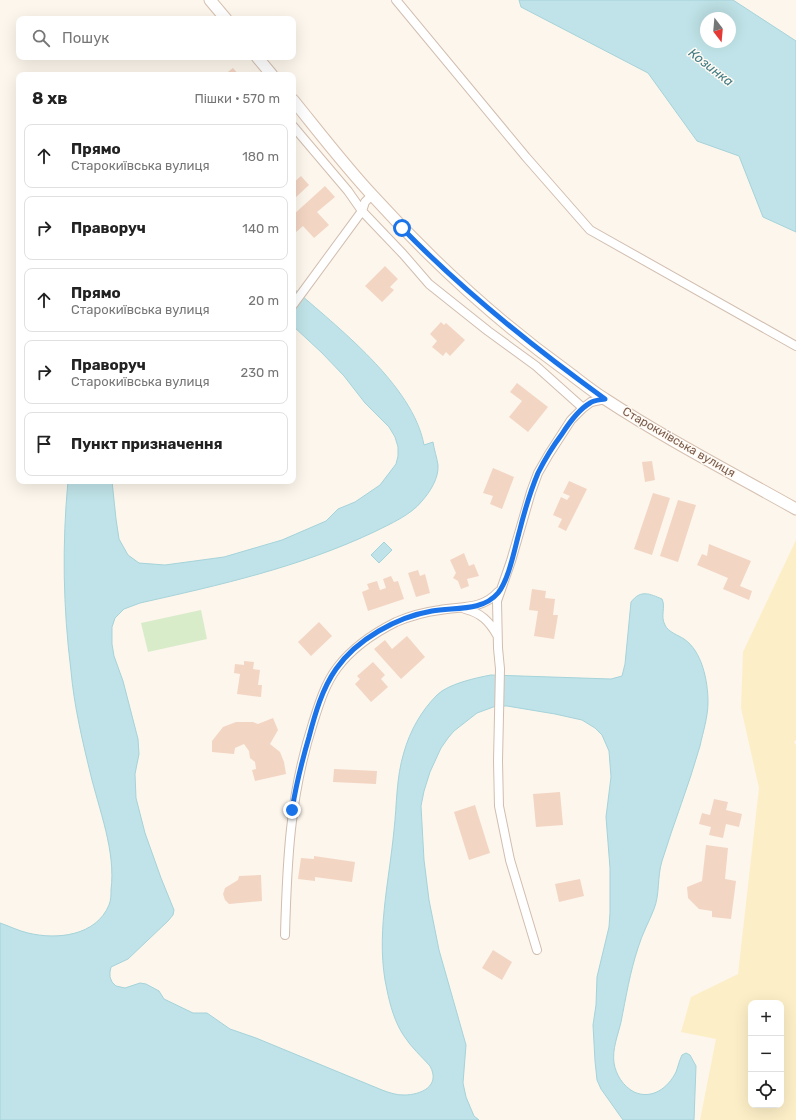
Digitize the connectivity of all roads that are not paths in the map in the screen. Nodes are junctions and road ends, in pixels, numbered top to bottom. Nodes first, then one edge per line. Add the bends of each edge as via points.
1 (210, 0) edge
2 (396, 0) edge
3 (223, 16) edge
4 (260, 60) edge
5 (270, 72) edge
6 (296, 104) edge
7 (296, 130) edge
8 (372, 195) junction
9 (362, 211) junction
10 (296, 301) edge
11 (796, 346) edge
12 (605, 399) junction
13 (583, 408) junction
14 (796, 509) edge
15 (507, 573) junction
16 (462, 608) junction
17 (497, 636) junction
18 (285, 935) dead end
19 (537, 950) dead end

1 - 3 street
2 - 11 street via 590,230
4 - 5 street
6 - 8 street, Старокиївська вулиця
7 - 9 street
8 - 9 street via 365,202
8 - 12 street, Старокиївська вулиця via 435,261 493,313
9 - 10 street
9 - 13 street via 438,293 536,366
12 - 13 street via 591,402
12 - 14 street, Старокиївська вулиця
13 - 15 street via 570,420 538,473
15 - 16 street via 501,588 492,598 479,605
15 - 17 street via 497,602
16 - 17 street via 484,617
16 - 18 street via 426,612 383,629 344,659 329,681 311,728 294,799 287,871
17 - 19 street via 500,669 498,786 502,822 510,860

